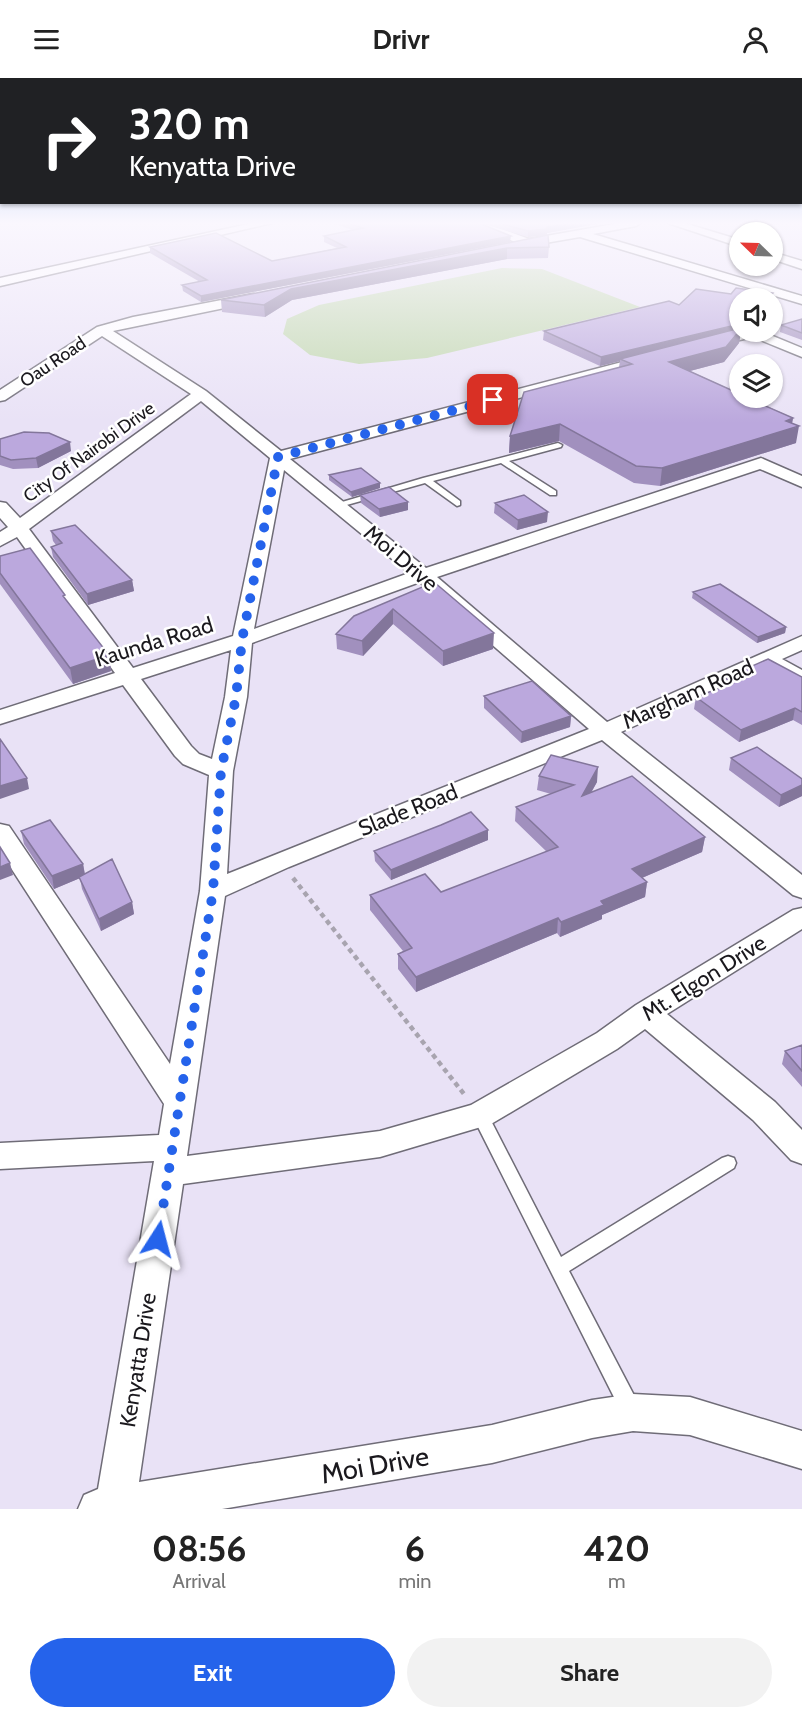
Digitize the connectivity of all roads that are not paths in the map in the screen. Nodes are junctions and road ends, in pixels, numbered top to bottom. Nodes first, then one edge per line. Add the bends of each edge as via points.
1 (768, 290) edge
2 (270, 294) edge
3 (802, 300) edge
4 (102, 330) junction
5 (729, 338) edge
6 (777, 342) edge
7 (802, 353) edge
8 (201, 394) junction
9 (0, 398) edge
10 (558, 445) edge
11 (278, 457) junction
12 (502, 460) junction
13 (426, 480) junction
14 (802, 482) edge
15 (553, 493) dead end
16 (457, 503) dead end
17 (336, 505) junction
18 (0, 507) edge
19 (19, 528) junction
20 (0, 541) edge
21 (423, 575) junction
22 (242, 640) junction
23 (802, 642) edge
24 (766, 659) junction
25 (125, 676) junction
26 (802, 679) edge
27 (0, 717) edge
28 (605, 731) junction
29 (221, 771) junction
30 (0, 832) edge
31 (802, 889) edge
32 (213, 891) junction
33 (802, 917) edge
34 (646, 1013) junction
35 (179, 1102) junction
36 (480, 1115) junction
37 (802, 1151) edge
38 (0, 1156) edge
39 (170, 1159) junction
40 (728, 1163) dead end
41 (558, 1268) junction
42 (632, 1413) junction
43 (802, 1450) edge
44 (109, 1508) edge

1 - 3 street
2 - 4 street, Oau Road
4 - 8 street, Moi Drive
4 - 9 street, Oau Road
5 - 11 street
6 - 7 street
8 - 11 street, Moi Drive
8 - 19 street, City Of Nairobi Drive
10 - 12 lane
11 - 17 street, Moi Drive
11 - 22 street, Kenyatta Drive
12 - 13 lane
12 - 15 lane
13 - 16 lane
13 - 17 lane
14 - 21 street, Kaunda Road via 761,463
17 - 21 street, Moi Drive
18 - 19 street
19 - 20 street, City Of Nairobi Drive
19 - 25 street
21 - 22 street, Kaunda Road
21 - 28 street, Moi Drive
22 - 25 street, Kaunda Road
22 - 29 street, Kenyatta Drive via 236,697
23 - 24 street
24 - 26 street, Margham Road
24 - 28 street, Margham Road
25 - 27 street, Kaunda Road
25 - 29 street via 191,759
28 - 31 street, Moi Drive
28 - 32 street, Slade Road
29 - 32 street, Kenyatta Drive
30 - 35 street
32 - 35 street, Kenyatta Drive
33 - 34 street, Mt. Elgon Drive
34 - 36 street, Mt. Elgon Drive via 607,1041
34 - 37 street via 764,1111
35 - 39 street, Kenyatta Drive
36 - 39 street, Mt. Elgon Drive via 380,1144
36 - 41 lane
38 - 39 street, Mt. Elgon Drive
39 - 44 street, Kenyatta Drive
40 - 41 lane
41 - 42 lane
42 - 43 street, Moi Drive via 691,1417
42 - 44 street, Moi Drive via 521,1439

